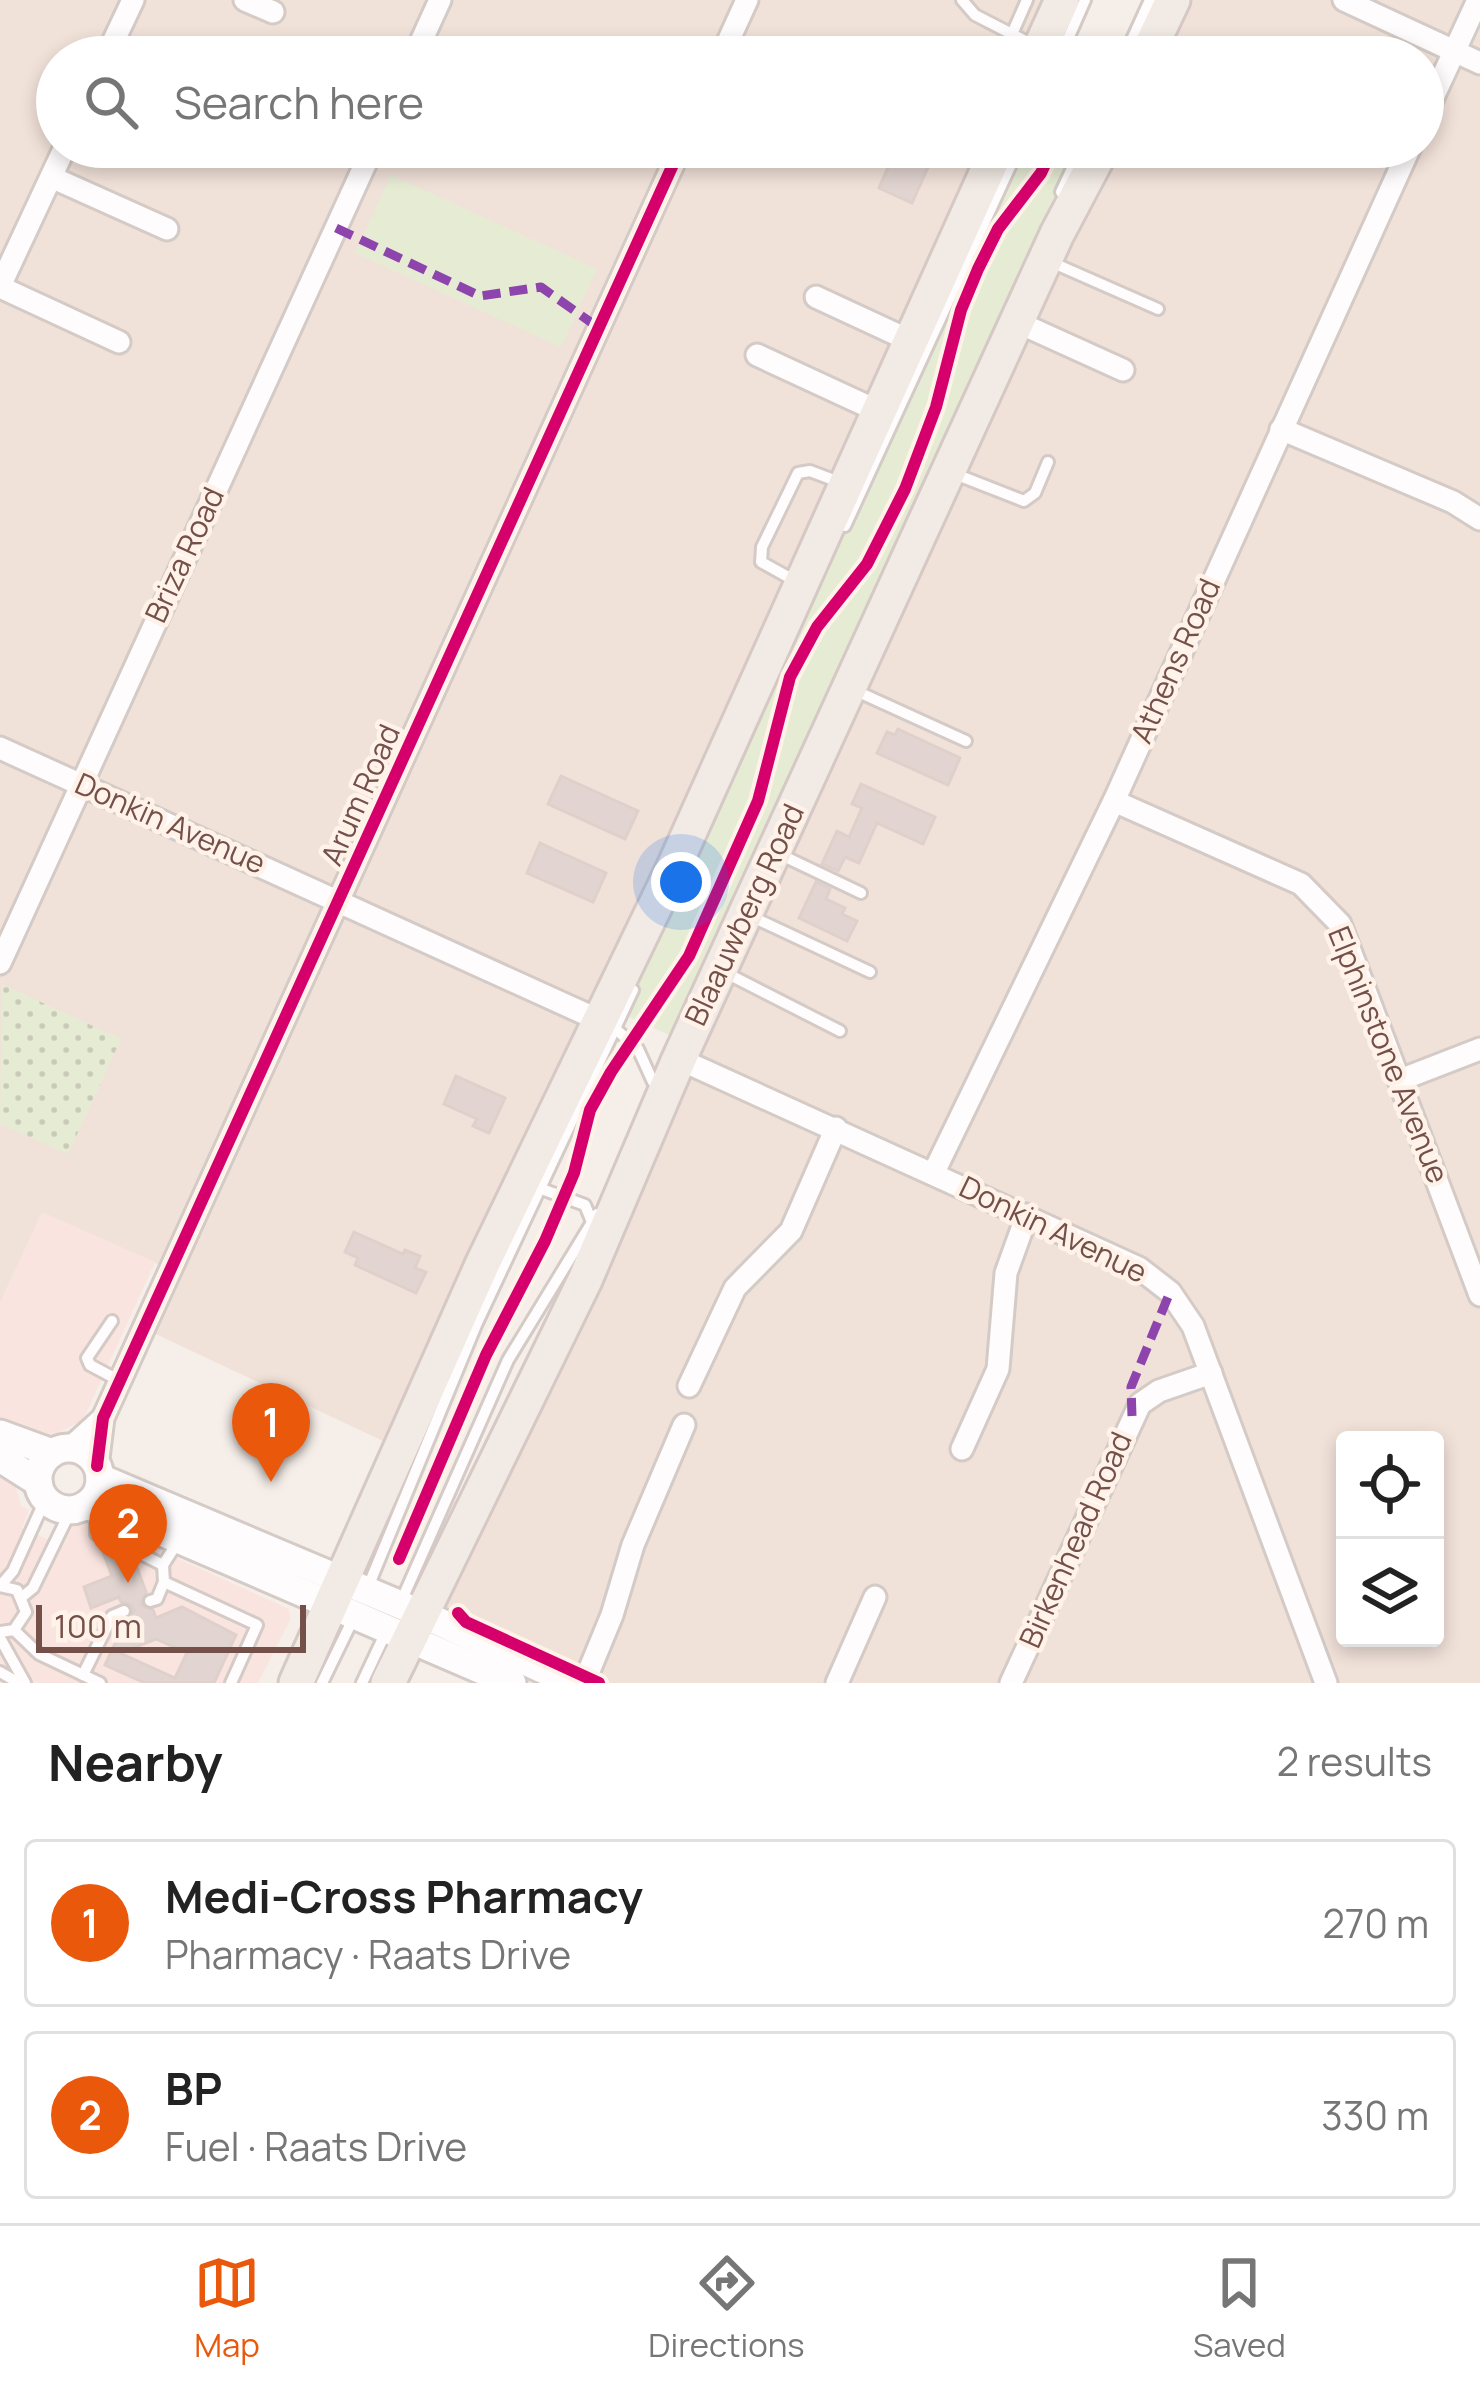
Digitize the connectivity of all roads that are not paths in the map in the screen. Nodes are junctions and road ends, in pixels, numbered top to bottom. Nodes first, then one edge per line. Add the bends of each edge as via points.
1 (133, 0) edge
2 (245, 0) edge
3 (440, 0) edge
4 (747, 0) edge
5 (962, 0) edge
6 (1027, 0) edge
7 (1062, 0) edge
8 (1085, 0) edge
9 (1150, 0) edge
10 (1173, 0) edge
11 (1344, 0) edge
12 (1478, 0) edge
13 (273, 12) dead end
14 (116, 36) edge
15 (424, 36) edge
16 (731, 36) edge
17 (1013, 36) edge
18 (1034, 36) edge
19 (1044, 36) edge
20 (1050, 36) edge
21 (1134, 36) edge
22 (1156, 36) edge
23 (1422, 36) edge
24 (1444, 46) edge
25 (1454, 51) junction
26 (1480, 63) edge
27 (1444, 73) edge
28 (55, 168) edge
29 (363, 168) edge
30 (671, 168) edge
31 (989, 168) edge
32 (1009, 168) edge
33 (1074, 168) edge
34 (1090, 168) edge
35 (1400, 168) edge
36 (51, 177) junction
37 (167, 229) dead end
38 (1038, 258) junction
39 (0, 286) edge
40 (816, 297) dead end
41 (1158, 309) dead end
42 (1017, 322) junction
43 (119, 342) dead end
44 (913, 342) junction
45 (757, 355) dead end
46 (1123, 370) dead end
47 (880, 412) junction
48 (1280, 429) junction
49 (1048, 462) dead end
50 (949, 471) junction
51 (847, 485) junction
52 (1480, 520) edge
53 (840, 537) dead end
54 (892, 559) dead end
55 (802, 584) junction
56 (790, 645) dead end
57 (852, 646) dead end
58 (849, 688) junction
59 (771, 689) dead end
60 (823, 711) dead end
61 (965, 740) dead end
62 (0, 748) edge
63 (80, 784) junction
64 (1114, 801) junction
65 (711, 819) dead end
66 (774, 852) junction
67 (861, 893) dead end
68 (340, 900) junction
69 (671, 905) dead end
70 (746, 914) junction
71 (0, 963) edge
72 (642, 970) dead end
73 (720, 970) junction
74 (870, 972) dead end
75 (609, 1024) junction
76 (840, 1031) dead end
77 (1480, 1049) edge
78 (680, 1058) junction
79 (1400, 1080) junction
80 (570, 1085) junction
81 (648, 1104) junction
82 (836, 1128) junction
83 (934, 1172) junction
84 (612, 1179) dead end
85 (539, 1188) junction
86 (602, 1201) dead end
87 (1028, 1215) junction
88 (592, 1222) junction
89 (1480, 1295) edge
90 (112, 1321) dead end
91 (1211, 1373) junction
92 (120, 1381) junction
93 (689, 1387) dead end
94 (103, 1418) junction
95 (684, 1425) dead end
96 (0, 1434) edge
97 (962, 1449) dead end
98 (61, 1450) junction
99 (0, 1458) edge
100 (98, 1472) junction
101 (67, 1501) junction
102 (179, 1540) junction
103 (163, 1565) junction
104 (164, 1582) junction
105 (1, 1586) edge
106 (22, 1597) junction
107 (875, 1597) dead end
108 (349, 1600) junction
109 (150, 1601) dead end
110 (124, 1611) dead end
111 (404, 1622) junction
112 (14, 1630) junction
113 (0, 1635) edge
114 (0, 1672) edge
115 (83, 1676) junction
116 (22, 1683) edge
117 (100, 1683) edge
118 (231, 1683) edge
119 (296, 1683) edge
120 (322, 1683) edge
121 (362, 1683) edge
122 (388, 1683) edge
123 (512, 1683) edge
124 (573, 1683) edge
125 (584, 1683) edge
126 (836, 1683) edge
127 (1012, 1683) edge
128 (1326, 1683) edge

1 - 14 street
2 - 13 street
3 - 15 street
4 - 16 street
5 - 17 lane
6 - 18 lane
7 - 19 main road
8 - 20 lane
9 - 21 lane
10 - 22 main road
11 - 23 street
12 - 25 street
24 - 25 street
25 - 26 street
25 - 27 street
28 - 36 street
29 - 63 street, Briza Road
30 - 68 street, Arum Road
31 - 44 main road
32 - 53 lane
33 - 38 lane
34 - 38 main road, Blaauwberg Road
35 - 48 street, Athens Road
36 - 37 street
36 - 39 street
38 - 41 lane
38 - 42 main road, Blaauwberg Road
39 - 43 street
40 - 44 street
42 - 46 street
42 - 50 main road, Blaauwberg Road
44 - 47 main road
45 - 47 street
47 - 51 main road
48 - 52 street
48 - 64 street, Athens Road
49 - 50 lane via 1024,501
50 - 58 main road, Blaauwberg Road
51 - 55 main road
51 - 55 lane via 798,473 762,547 761,562
54 - 57 lane
55 - 75 main road
56 - 59 lane
58 - 61 lane
58 - 66 main road, Blaauwberg Road
60 - 81 lane
62 - 63 street, Donkin Avenue
63 - 68 street, Donkin Avenue
63 - 71 street, Briza Road
64 - 79 street, Elphinstone Avenue via 1314,892 1340,924
64 - 83 street, Athens Road
65 - 69 lane
66 - 67 lane
66 - 70 main road, Blaauwberg Road
68 - 75 street, Donkin Avenue
68 - 92 street, Arum Road
70 - 73 main road, Blaauwberg Road
70 - 74 lane
72 - 75 lane
73 - 76 lane
73 - 78 main road, Blaauwberg Road
75 - 80 main road
75 - 81 lane via 638,1049
75 - 85 lane
77 - 79 street
78 - 81 main road, Blaauwberg Road
78 - 82 street, Donkin Avenue
79 - 89 street, Elphinstone Avenue
80 - 85 lane
80 - 108 main road via 482,1265
81 - 84 lane
81 - 88 lane
81 - 111 main road, Blaauwberg Road via 585,1280
82 - 83 street, Donkin Avenue
82 - 93 street via 791,1231 734,1288
83 - 87 street, Donkin Avenue
85 - 88 lane via 585,1205
85 - 108 lane
86 - 88 lane
87 - 91 street, Donkin Avenue via 1158,1281 1193,1327
87 - 97 street via 1006,1273 998,1369
88 - 111 lane via 508,1360
90 - 92 lane via 87,1358
91 - 127 street, Birkenhead Road via 1140,1404
91 - 128 street, Donkin Avenue
92 - 94 street, Arum Road
94 - 98 street, Arum Road
94 - 100 street, Arum Road
95 - 125 street
96 - 98 street
98 - 100 street via 86,1453
98 - 101 street via 42,1462
99 - 101 street
100 - 101 street via 98,1491
100 - 108 street
101 - 102 street
101 - 103 lane via 96,1534
101 - 105 lane
101 - 106 lane via 33,1588
102 - 103 lane
102 - 108 street
103 - 104 lane
104 - 109 lane
104 - 118 lane via 257,1625
105 - 106 lane
106 - 112 lane via 26,1612
107 - 126 street
108 - 111 street
108 - 119 main road
108 - 120 lane
110 - 115 lane via 112,1616
111 - 121 lane
111 - 122 main road, Blaauwberg Road
111 - 123 street
111 - 124 street
112 - 113 lane
112 - 115 lane via 39,1654
113 - 116 lane
114 - 116 lane
115 - 117 lane

